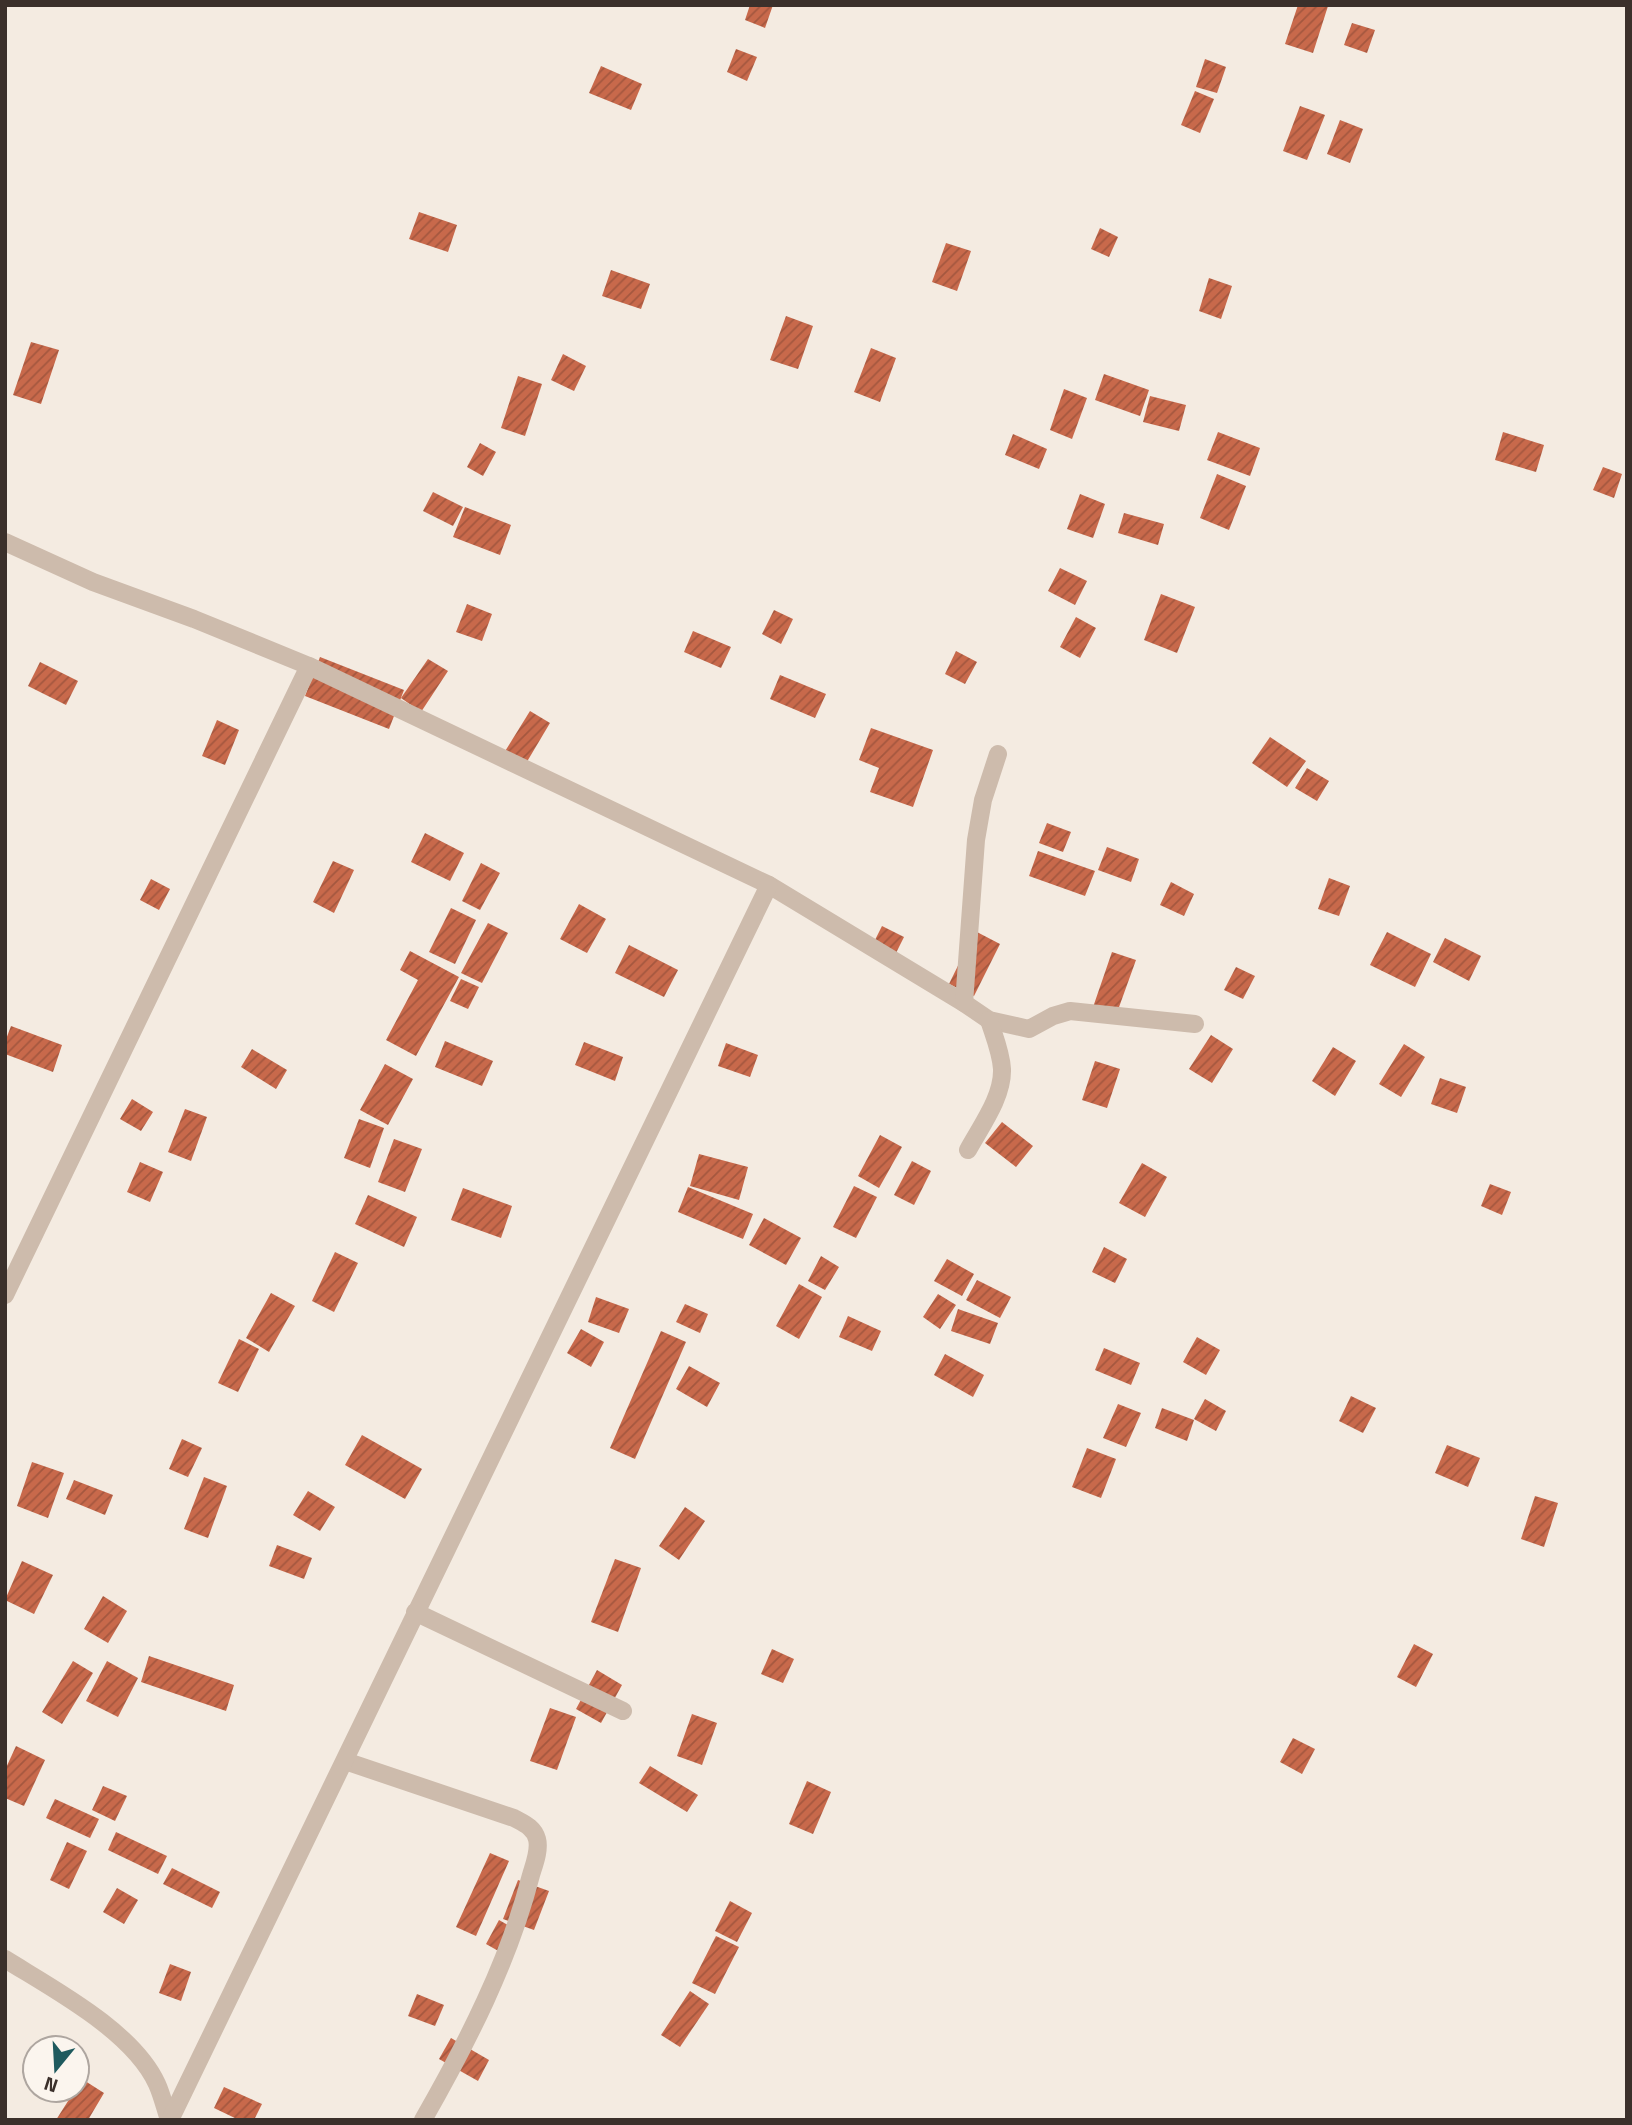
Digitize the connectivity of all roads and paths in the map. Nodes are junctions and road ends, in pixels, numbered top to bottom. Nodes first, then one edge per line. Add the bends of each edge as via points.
1 (5, 542) edge
2 (309, 666) junction
3 (998, 754) dead end
4 (769, 885) junction
5 (964, 1003) junction
6 (989, 1020) junction
7 (1195, 1024) dead end
8 (968, 1150) dead end
9 (5, 1295) edge
10 (415, 1612) junction
11 (623, 1711) dead end
12 (345, 1760) junction
13 (5, 1959) edge
14 (170, 2120) edge
15 (423, 2120) edge

1 - 2 street via 93,582
2 - 4 street
2 - 9 street
3 - 5 street via 976,840
4 - 5 street
4 - 10 street
5 - 6 street
6 - 7 street via 1030,1029 1070,1011
6 - 8 street via 1002,1069 1000,1083
10 - 11 street
10 - 12 street
12 - 14 street
12 - 15 street via 514,1818 529,1826 537,1839 523,1908 476,2022
13 - 14 street via 84,2008 139,2057 156,2082

